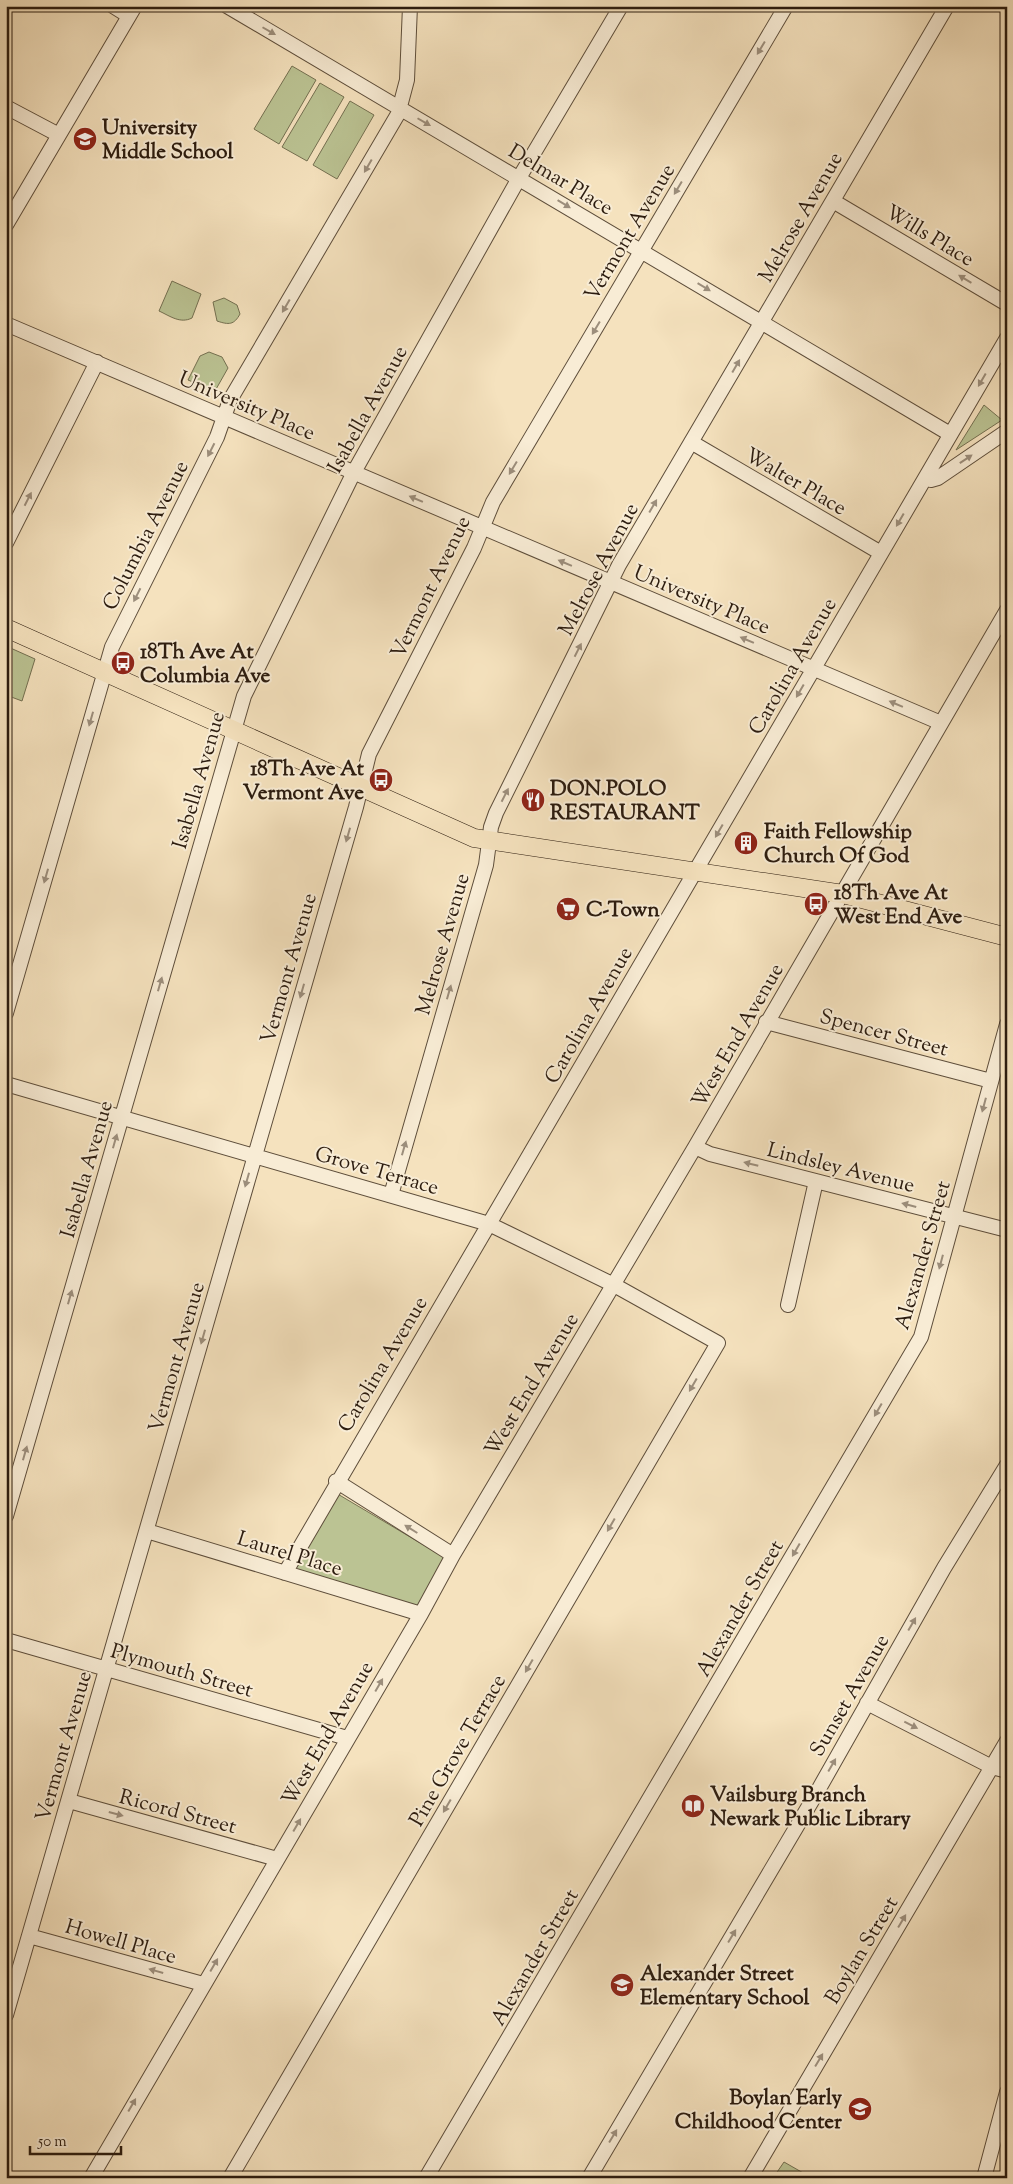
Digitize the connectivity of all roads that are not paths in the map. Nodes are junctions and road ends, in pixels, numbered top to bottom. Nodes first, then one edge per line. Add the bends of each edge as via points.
1 (113, 6) edge
2 (227, 6) edge
3 (410, 6) edge
4 (621, 6) edge
5 (786, 6) edge
6 (947, 6) edge
7 (132, 11) edge
8 (6, 107) edge
9 (400, 108) junction
10 (59, 135) junction
11 (519, 178) junction
12 (833, 201) junction
13 (6, 225) edge
14 (642, 250) junction
15 (1007, 304) edge
16 (762, 322) junction
17 (6, 324) edge
18 (1007, 338) edge
19 (97, 362) junction
20 (224, 416) junction
21 (1007, 432) edge
22 (950, 434) junction
23 (691, 442) junction
24 (354, 472) junction
25 (925, 478) junction
26 (482, 528) junction
27 (6, 543) edge
28 (881, 553) junction
29 (610, 582) junction
30 (1007, 610) edge
31 (6, 628) edge
32 (814, 668) junction
33 (104, 673) junction
34 (941, 723) junction
35 (233, 730) junction
36 (360, 788) junction
37 (489, 841) junction
38 (696, 870) junction
39 (843, 894) junction
40 (1007, 936) edge
41 (6, 1013) edge
42 (766, 1022) junction
43 (1007, 1024) edge
44 (991, 1081) junction
45 (6, 1084) edge
46 (122, 1117) junction
47 (695, 1147) junction
48 (254, 1155) junction
49 (816, 1181) junction
50 (391, 1195) junction
51 (954, 1216) junction
52 (489, 1224) junction
53 (1007, 1230) edge
54 (614, 1285) junction
55 (788, 1305) dead end
56 (718, 1343) joint
57 (1007, 1465) edge
58 (336, 1481) junction
59 (6, 1516) edge
60 (147, 1531) junction
61 (453, 1555) junction
62 (285, 1573) junction
63 (420, 1614) junction
64 (6, 1640) edge
65 (106, 1669) junction
66 (867, 1704) junction
67 (347, 1738) junction
68 (1007, 1742) edge
69 (992, 1767) junction
70 (1007, 1770) edge
71 (69, 1801) junction
72 (277, 1859) junction
73 (29, 1936) junction
74 (203, 1984) junction
75 (6, 2015) edge
76 (1007, 2092) edge
77 (91, 2178) edge
78 (230, 2178) edge
79 (426, 2178) edge
80 (589, 2178) edge
81 (750, 2178) edge
82 (984, 2178) edge

1 - 7 street
2 -> 9 street, Delmar Place
3 - 9 street, Columbia Avenue via 408,70
4 - 11 street, Isabella Avenue
5 -> 14 street, Vermont Avenue
6 - 12 street, Melrose Avenue
7 - 10 street
8 - 10 street
9 -> 11 street, Delmar Place
9 -> 20 street, Columbia Avenue via 230,400
10 - 13 street
11 -> 14 street, Delmar Place
11 - 24 street, Isabella Avenue
15 -> 12 street, Wills Place
12 - 16 street, Melrose Avenue
14 -> 16 street, Delmar Place
14 -> 26 street, Vermont Avenue via 493,502
16 - 22 street, Delmar Place
23 -> 16 street, Melrose Avenue
17 - 19 street, University Place
18 -> 22 street, Carolina Avenue
19 - 20 street, University Place
27 -> 19 street
20 - 24 street, University Place
20 -> 33 street, Columbia Avenue via 217,437 114,640
25 -> 21 street via 935,480
22 - 25 street, Carolina Avenue
23 - 28 street, Walter Place
29 -> 23 street, Melrose Avenue
26 -> 24 street, University Place
24 - 35 street, Isabella Avenue via 249,684
25 -> 28 street, Carolina Avenue
29 -> 26 street, University Place
26 - 36 street, Vermont Avenue via 369,754
28 - 32 street, Carolina Avenue
32 -> 29 street, University Place
37 -> 29 street, Melrose Avenue via 496,813
30 - 34 street, West End Avenue
31 - 33 main road
34 -> 32 street, University Place
32 -> 38 street, Carolina Avenue
33 - 35 main road
33 -> 41 street, Columbia Avenue
34 - 39 street, West End Avenue
35 - 36 main road
46 -> 35 street, Isabella Avenue
36 - 37 main road via 466,835
36 -> 48 street, Vermont Avenue
37 - 38 main road
50 -> 37 street, Melrose Avenue via 486,865
38 - 39 main road
38 - 52 street, Carolina Avenue
39 - 40 main road
39 - 42 street, West End Avenue
42 - 44 street, Spencer Street
42 - 47 street, West End Avenue
43 - 44 street, Alexander Street
44 -> 51 street, Alexander Street
45 - 46 street, Grove Terrace
46 - 48 street, Grove Terrace
59 -> 46 street, Isabella Avenue
49 -> 47 street, Lindsley Avenue via 710,1154
47 - 54 street, West End Avenue
48 - 50 street, Grove Terrace
48 -> 60 street, Vermont Avenue
51 -> 49 street, Lindsley Avenue
49 - 55 street
50 - 52 street, Grove Terrace
51 - 53 street, Lindsley Avenue
51 -> 79 street, Alexander Street via 921,1338
52 - 54 street, Grove Terrace
52 - 58 street, Carolina Avenue
54 - 56 street, Grove Terrace
54 - 61 street, West End Avenue
56 -> 78 street, Pine Grove Terrace
66 -> 57 street, Sunset Avenue
61 -> 58 street
58 - 62 street, Carolina Avenue
60 - 62 street, Laurel Place
60 - 65 street, Vermont Avenue
61 - 63 street, West End Avenue
62 - 63 street, Laurel Place
67 -> 63 street, West End Avenue
64 - 65 street, Plymouth Street
65 - 67 street, Plymouth Street
65 - 71 street, Vermont Avenue
66 -> 69 street
80 -> 66 street, Sunset Avenue
72 -> 67 street, West End Avenue
68 - 69 street, Boylan Street
69 - 70 street
81 -> 69 street, Boylan Street
71 -> 72 street, Ricord Street
71 - 73 street, Vermont Avenue
74 -> 72 street, West End Avenue
74 -> 73 street, Howell Place
73 - 75 street, Vermont Avenue
77 -> 74 street, West End Avenue
76 - 82 street

